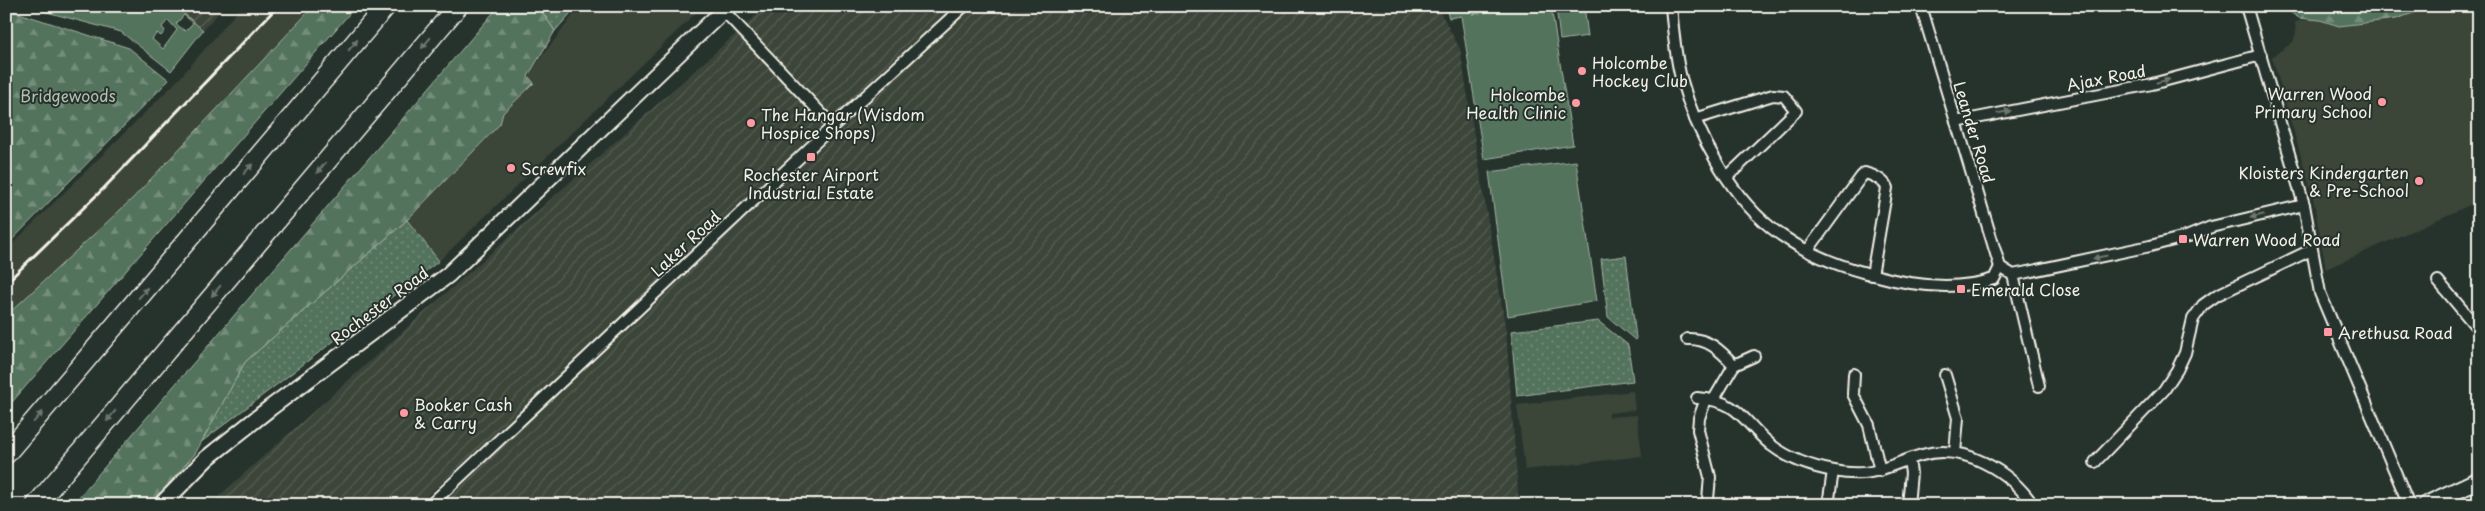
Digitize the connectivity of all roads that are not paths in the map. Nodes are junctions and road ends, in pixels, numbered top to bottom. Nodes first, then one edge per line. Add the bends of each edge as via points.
1 (386, 6) edge
2 (458, 6) edge
3 (964, 6) edge
4 (1670, 6) edge
5 (1921, 6) edge
6 (2246, 6) edge
7 (725, 8) edge
8 (2261, 55) junction
9 (1695, 119) junction
10 (1956, 122) junction
11 (833, 126) junction
12 (1727, 177) junction
13 (2304, 205) junction
14 (1808, 250) junction
15 (2311, 250) junction
16 (2000, 267) junction
17 (1872, 275) junction
18 (2013, 275) junction
19 (2438, 281) dead end
20 (2479, 330) edge
21 (1687, 339) dead end
22 (1754, 356) dead end
23 (1734, 365) junction
24 (1854, 374) dead end
25 (1944, 375) dead end
26 (2039, 386) dead end
27 (1706, 399) junction
28 (1955, 453) junction
29 (6, 454) edge
30 (1909, 460) junction
31 (2095, 462) dead end
32 (1833, 471) junction
33 (1880, 471) junction
34 (2479, 480) edge
35 (1708, 499) dead end
36 (36, 505) edge
37 (162, 505) edge
38 (430, 505) edge
39 (1828, 505) edge
40 (1908, 505) edge
41 (2033, 505) edge
42 (2409, 505) edge
43 (2426, 505) edge

29 -> 1 highway
2 -> 36 highway
3 - 11 street, Laker Road
4 - 9 street via 1680,76
5 - 10 street, Leander Road
6 - 8 street
7 - 11 street
7 - 37 main road, Rochester Road via 448,275 270,408 208,458
10 -> 8 street, Ajax Road via 2152,84
8 - 13 street
9 - 12 street
9 - 12 street via 1773,95 1784,96 1796,111
10 - 16 street, Leander Road
11 - 38 street, Laker Road
12 - 14 street via 1770,226
13 - 15 street
13 -> 18 street via 2211,227 2150,246
14 - 17 street via 1839,266
14 - 17 street via 1861,177 1871,174 1887,188
15 - 31 street via 2210,298 2193,319 2184,353 2164,390
15 - 42 street via 2320,293
16 - 17 street via 1994,279 1963,284 1904,284
16 - 18 street
18 - 26 street
19 - 20 street
21 - 23 street via 1699,338 1713,345
22 - 23 street
23 - 27 street
24 - 33 street via 1853,394 1869,425
25 - 28 street via 1958,418
27 - 32 street via 1726,403 1735,409 1772,446 1799,460
27 - 35 street via 1698,430 1710,477
28 - 30 street via 1934,452
28 - 41 street via 1995,468 2020,488
30 - 33 street
30 - 40 street
32 - 33 street via 1862,474
32 - 39 street
34 - 43 main road

